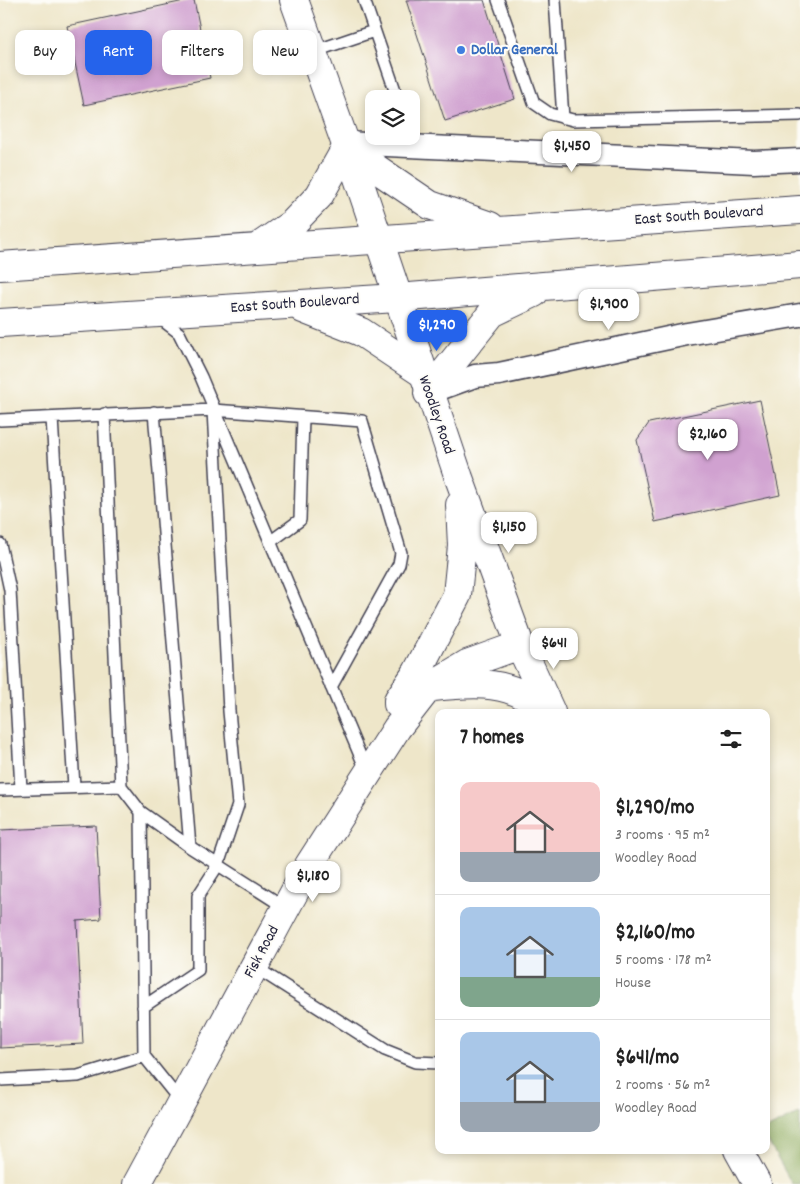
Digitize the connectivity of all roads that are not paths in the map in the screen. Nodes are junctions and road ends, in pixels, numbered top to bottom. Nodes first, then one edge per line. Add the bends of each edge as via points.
1 (294, 0) edge
2 (364, 0) edge
3 (498, 0) edge
4 (555, 0) edge
5 (304, 30) edge
6 (374, 31) junction
7 (317, 50) edge
8 (317, 66) edge
9 (395, 90) edge
10 (800, 115) edge
11 (563, 118) junction
12 (345, 146) junction
13 (800, 160) edge
14 (800, 210) edge
15 (500, 229) junction
16 (377, 238) junction
17 (257, 247) junction
18 (800, 265) edge
19 (0, 266) edge
20 (550, 285) junction
21 (397, 298) junction
22 (290, 305) junction
23 (153, 313) junction
24 (800, 315) edge
25 (0, 323) edge
26 (424, 382) junction
27 (213, 410) junction
28 (154, 412) junction
29 (104, 414) junction
30 (303, 417) junction
31 (52, 418) junction
32 (0, 420) edge
33 (459, 478) junction
34 (270, 542) junction
35 (0, 544) edge
36 (520, 645) junction
37 (331, 687) junction
38 (429, 687) junction
39 (540, 709) edge
40 (550, 709) edge
41 (397, 728) junction
42 (368, 774) junction
43 (121, 786) junction
44 (74, 787) junction
45 (21, 789) junction
46 (0, 790) edge
47 (142, 812) junction
48 (190, 847) junction
49 (218, 865) junction
50 (286, 908) junction
51 (254, 967) junction
52 (143, 1007) junction
53 (144, 1056) junction
54 (435, 1063) edge
55 (0, 1080) edge
56 (181, 1102) junction
57 (740, 1154) edge
58 (754, 1183) edge
59 (137, 1184) edge

1 - 5 main road, Woodley Road
2 - 6 lane
3 - 11 lane via 534,103
4 - 11 lane
6 - 7 lane
6 - 9 lane
8 - 12 main road, Woodley Road
10 - 11 lane
12 - 13 street via 754,162
12 - 15 main road via 430,205
12 - 16 main road, Woodley Road
12 - 17 main road via 318,196 293,223
14 - 15 main road, East South Boulevard
15 - 16 main road, East South Boulevard
16 - 17 main road, East South Boulevard
16 - 21 main road, Woodley Road
17 - 19 main road, East South Boulevard
18 - 20 main road, East South Boulevard
20 - 21 main road, East South Boulevard
20 - 26 main road via 492,313
21 - 22 main road, East South Boulevard
21 - 26 main road, Woodley Road
22 - 23 main road, East South Boulevard
22 - 26 main road via 361,332
23 - 25 main road, East South Boulevard
23 - 27 lane via 179,333
24 - 26 street via 686,334 500,374
26 - 33 main road, Woodley Road
27 - 28 lane
27 - 30 lane
27 - 34 lane
27 - 49 lane via 229,711 238,806
28 - 29 lane
28 - 48 lane
29 - 31 lane
29 - 43 lane
30 - 34 lane via 300,520
30 - 37 lane via 362,421 402,553
31 - 32 lane
31 - 44 lane
33 - 36 main road, Woodley Road
33 - 41 main road via 462,546 457,595 417,672 398,700
34 - 37 lane
35 - 45 lane via 10,590
36 - 38 main road, Fisk Road via 467,664
36 - 40 main road, Woodley Road
37 - 42 lane
38 - 39 main road via 486,683 517,692
38 - 41 main road, Fisk Road
41 - 42 main road, Fisk Road
42 - 50 main road, Fisk Road via 309,865
43 - 44 lane
43 - 47 lane
44 - 45 lane
45 - 46 lane
47 - 48 lane
47 - 52 lane
48 - 49 lane
49 - 50 lane
49 - 52 lane via 198,896 198,970
50 - 51 main road, Fisk Road
51 - 54 lane via 385,1050 416,1062
51 - 56 main road, Fisk Road
52 - 53 lane
53 - 55 lane via 78,1076
53 - 56 lane
56 - 59 main road, Fisk Road
57 - 58 main road

